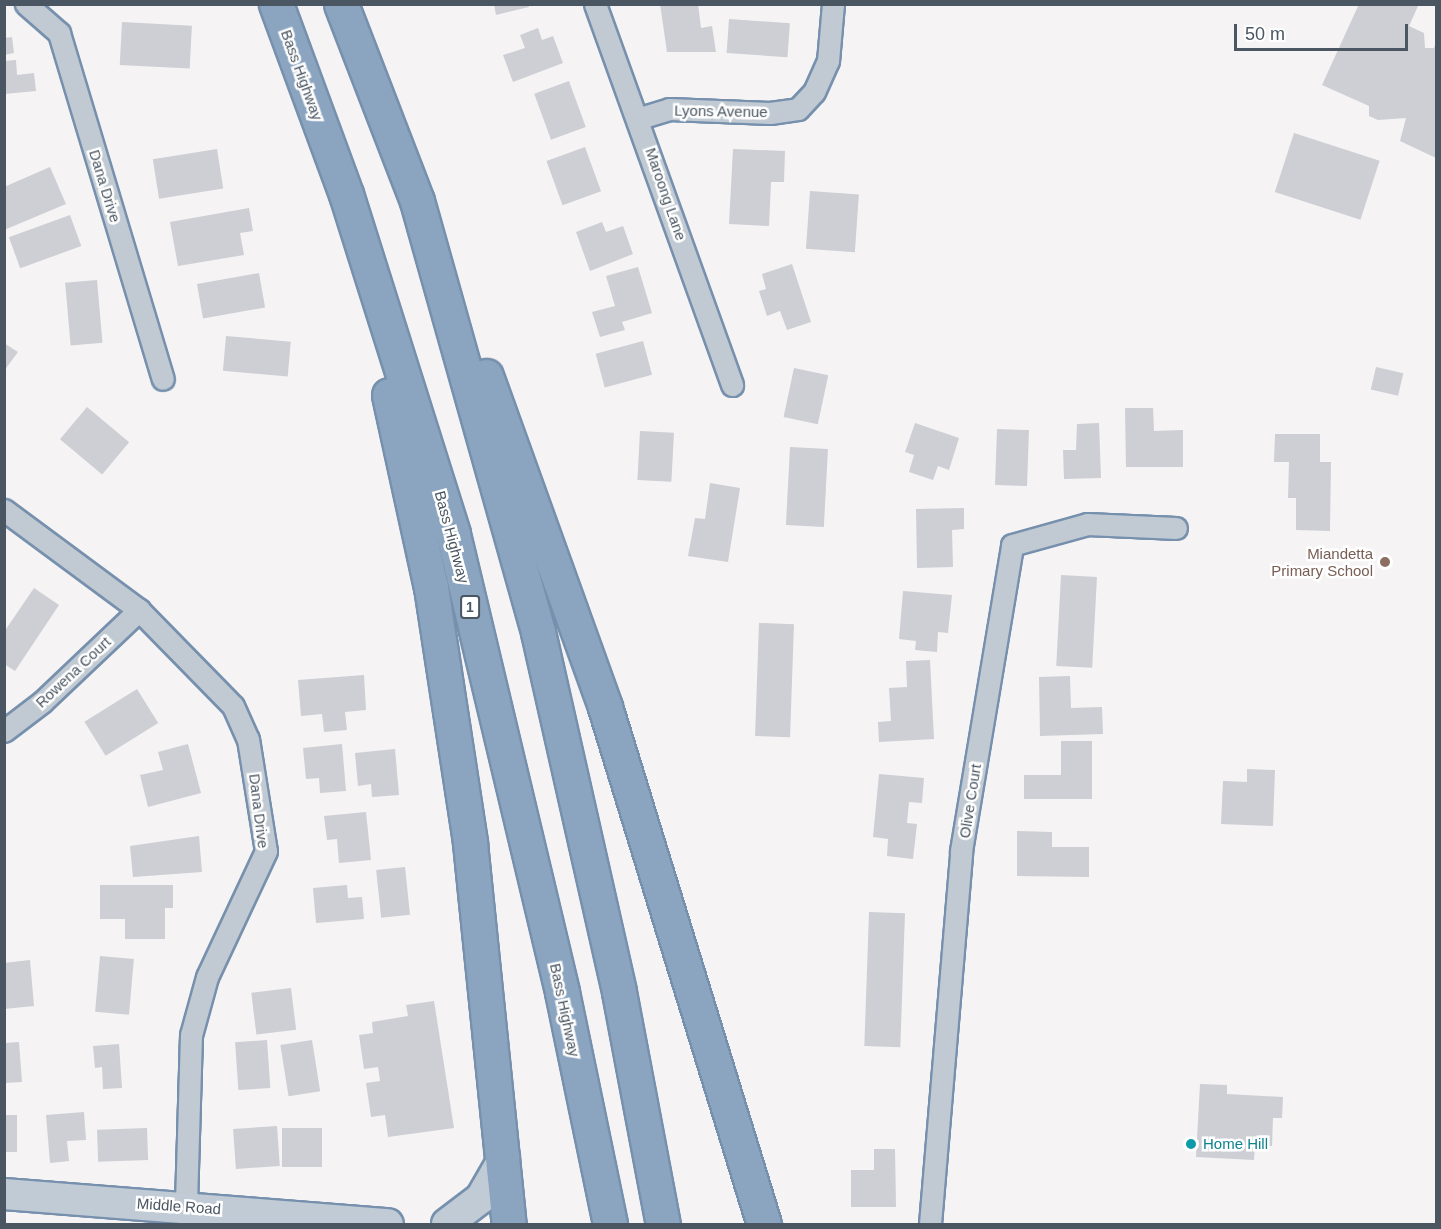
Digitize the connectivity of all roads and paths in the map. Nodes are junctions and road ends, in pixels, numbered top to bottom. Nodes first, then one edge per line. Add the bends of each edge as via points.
1 (26, 4) edge
2 (276, 4) edge
3 (341, 4) edge
4 (596, 4) edge
5 (833, 4) edge
6 (640, 118) junction
7 (346, 194) junction
8 (417, 201) junction
9 (163, 379) dead end
10 (732, 385) dead end
11 (4, 510) edge
12 (1176, 528) dead end
13 (139, 610) junction
14 (4, 731) edge
15 (504, 1158) junction
16 (4, 1194) edge
17 (186, 1206) junction
18 (388, 1224) edge
19 (447, 1224) edge
20 (509, 1224) edge
21 (610, 1224) edge
22 (663, 1224) edge
23 (764, 1224) edge
24 (930, 1224) edge

1 - 9 street, Dana Drive via 58,33
2 - 7 highway, Bass Highway / 1
3 - 8 highway
4 - 6 street, Maroong Lane
5 - 6 street, Lyons Avenue via 828,61 814,92 798,109 770,113 669,109
6 - 10 street, Maroong Lane
7 - 15 highway via 431,587 470,843
7 - 21 highway, Bass Highway / 1 via 453,534 562,992
8 - 22 highway via 538,632 619,992
8 - 23 highway via 502,418 602,696
11 - 13 street, Dana Drive
12 - 24 street, Olive Court via 1087,524 1012,545 962,851
13 - 14 street, Rowena Court via 42,702
13 - 17 street, Dana Drive via 233,706 248,739 266,851 207,977 190,1035
15 - 19 main road via 481,1198
15 - 20 highway
16 - 17 main road, Middle Road
17 - 18 main road, Middle Road

